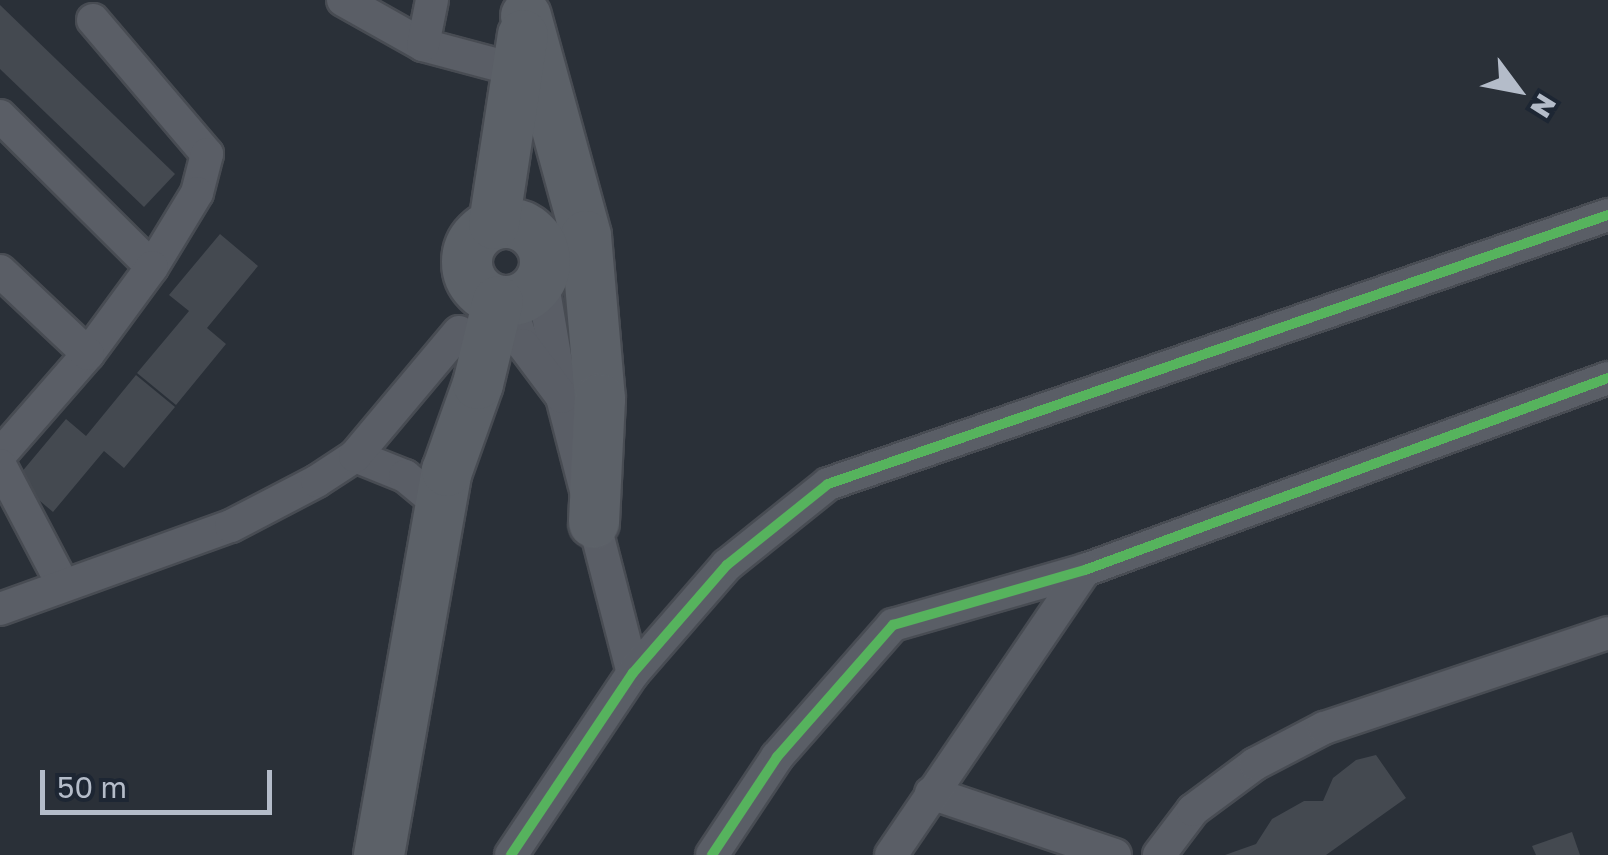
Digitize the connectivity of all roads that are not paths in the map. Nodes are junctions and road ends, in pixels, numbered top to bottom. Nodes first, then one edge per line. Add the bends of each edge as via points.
1 (343, 0) edge
2 (432, 0) edge
3 (527, 8) edge
4 (93, 20) dead end
5 (423, 45) junction
6 (516, 82) junction
7 (0, 116) edge
8 (1608, 215) edge
9 (510, 226) junction
10 (152, 267) junction
11 (0, 270) edge
12 (505, 291) junction
13 (459, 332) junction
14 (88, 354) junction
15 (1608, 378) edge
16 (0, 455) edge
17 (355, 456) junction
18 (0, 466) edge
19 (444, 488) junction
20 (594, 523) junction
21 (1085, 570) junction
22 (62, 583) junction
23 (0, 609) edge
24 (1608, 633) edge
25 (633, 673) junction
26 (931, 793) junction
27 (378, 855) edge
28 (511, 855) edge
29 (712, 855) edge
30 (891, 855) edge
31 (1115, 855) edge
32 (1159, 855) edge

1 - 5 street
2 - 5 street
3 - 6 main road
3 - 20 main road via 586,236 600,400
4 - 10 street via 207,154 197,193
5 - 6 street
6 - 9 main road
7 - 10 street
8 - 25 street via 828,484 726,565
9 - 12 main road via 544,250
9 - 12 main road via 469,248
10 - 14 street
11 - 14 street
12 - 13 main road
12 - 19 main road
12 - 20 street via 523,345 562,397
13 - 17 street
13 - 19 main road
14 - 16 street
15 - 21 street
17 - 19 street
17 - 22 street via 231,526
18 - 22 street
19 - 27 main road
20 - 25 street
21 - 26 street
21 - 29 street via 893,625 776,757
22 - 23 street
24 - 32 street via 1324,728 1256,764 1193,810
25 - 28 street
26 - 30 street
26 - 31 street

